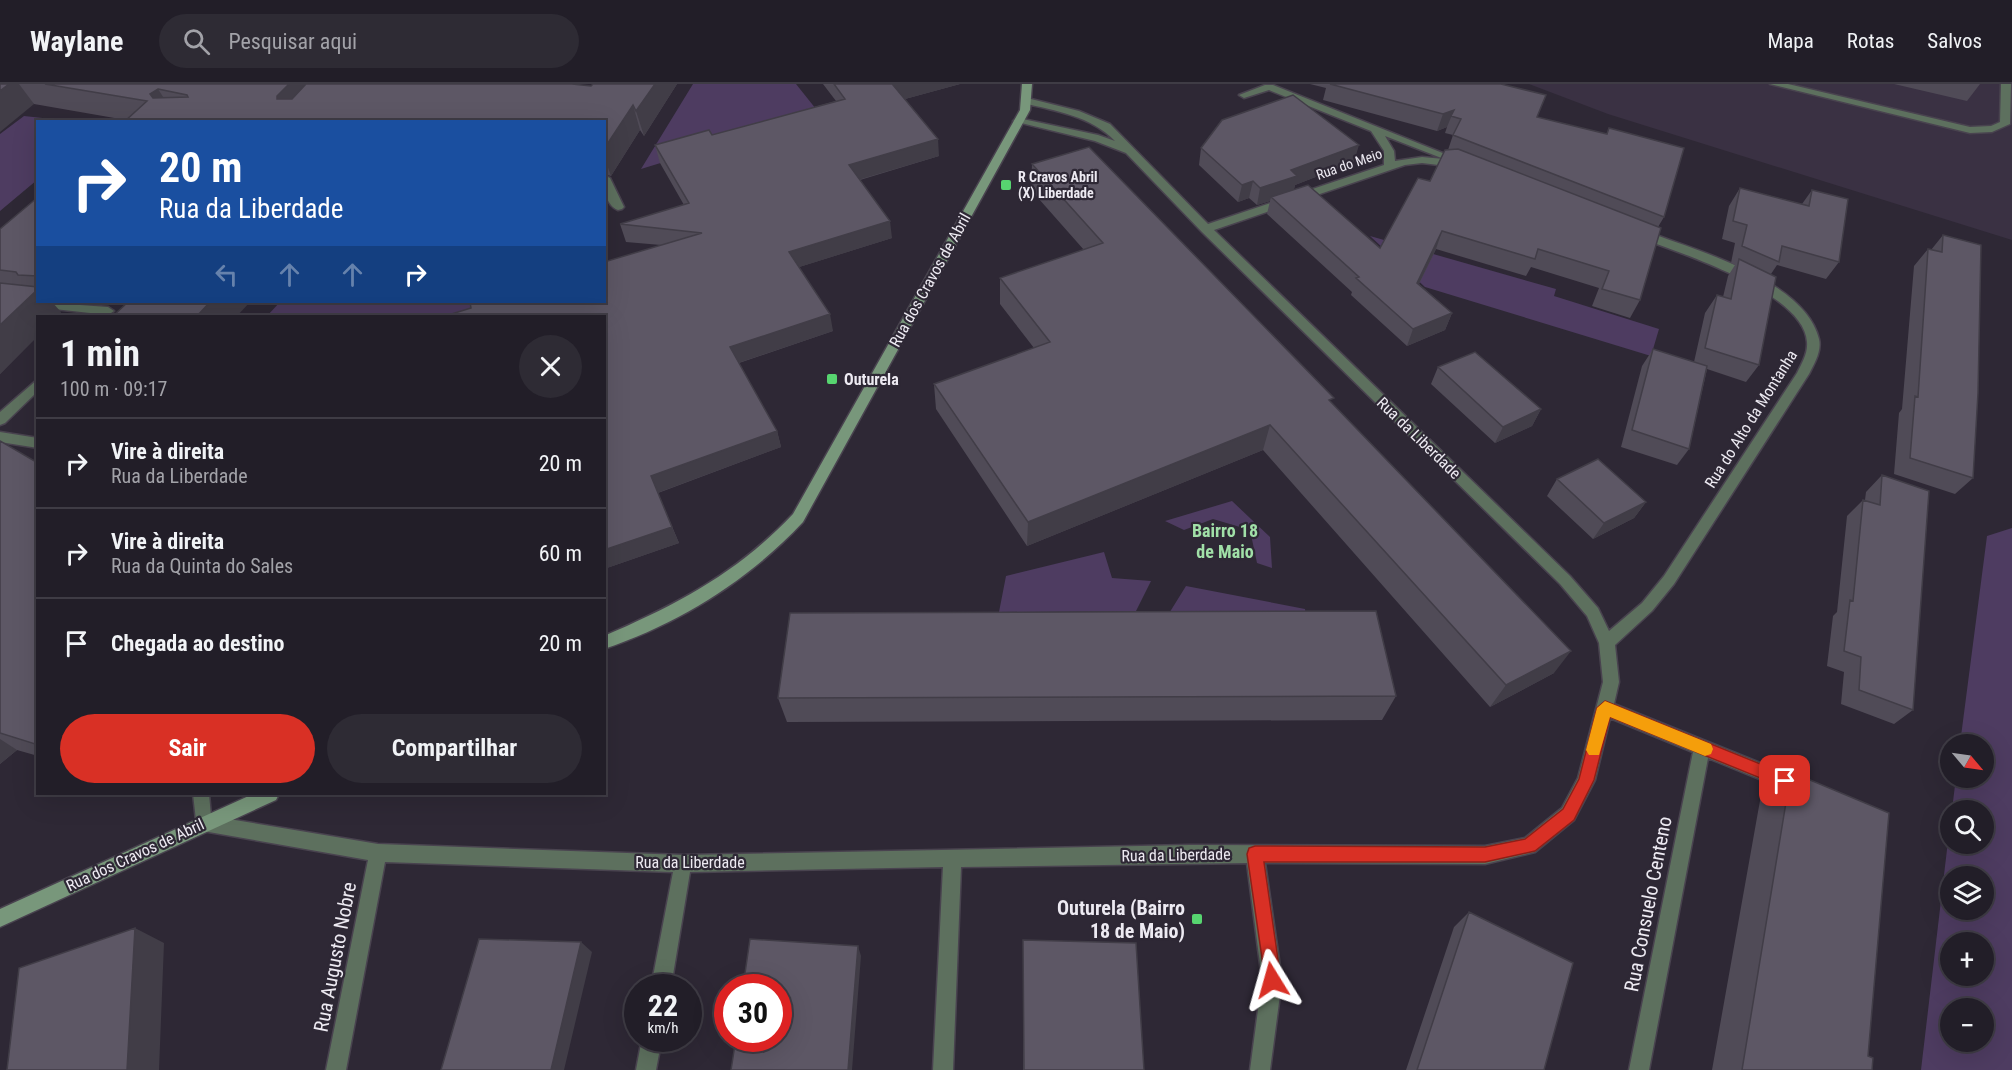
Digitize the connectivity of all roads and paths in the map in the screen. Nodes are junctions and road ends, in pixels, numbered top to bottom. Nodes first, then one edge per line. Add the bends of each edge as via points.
1 (1027, 84) edge
2 (1775, 84) edge
3 (2006, 84) edge
4 (1244, 95) dead end
5 (1027, 101) junction
6 (1018, 121) junction
7 (1375, 129) junction
8 (1136, 156) junction
9 (1390, 166) junction
10 (606, 182) edge
11 (618, 207) dead end
12 (1624, 228) edge
13 (1206, 229) junction
14 (0, 298) edge
15 (36, 302) edge
16 (45, 303) edge
17 (109, 310) edge
18 (36, 384) edge
19 (0, 420) edge
20 (0, 437) edge
21 (36, 443) edge
22 (606, 642) edge
23 (1607, 643) junction
24 (1605, 708) junction
25 (1702, 748) junction
26 (1813, 792) edge
27 (201, 795) edge
28 (268, 795) edge
29 (203, 823) junction
30 (378, 853) junction
31 (1255, 854) junction
32 (952, 858) junction
33 (683, 864) junction
34 (0, 918) edge
35 (663, 974) edge
36 (649, 1052) edge
37 (336, 1070) edge
38 (646, 1070) edge
39 (944, 1070) edge
40 (1260, 1070) edge
41 (1639, 1070) edge

1 - 5 street
2 - 3 street via 1981,130 2005,124
4 - 7 street via 1269,87
5 - 6 street
5 - 8 street, Rua da Liberdade via 1091,118 1106,126
6 - 8 street, Rua da Liberdade via 1098,138
6 - 22 street, Rua dos Cravos de Abril via 798,518 759,559 726,583
7 - 9 street via 1389,151
7 - 9 street, Rua do Meio via 1471,167 1422,160
8 - 13 street, Rua da Liberdade
9 - 13 street, Rua do Meio
10 - 11 street
12 - 23 street, Rua do Alto da Montanha via 1755,280 1784,298 1805,320 1814,340 1803,374 1669,580 1647,607
13 - 23 street, Rua da Liberdade via 1565,580 1593,612
14 - 15 street
16 - 17 street
18 - 19 street
20 - 21 street
23 - 24 street, Rua da Liberdade via 1611,682
24 - 25 street
24 - 31 street, Rua da Liberdade via 1586,780 1568,814 1529,846 1485,855
25 - 26 street
25 - 41 street, Rua Consuelo Centeno
27 - 29 street
28 - 29 street, Rua dos Cravos de Abril
29 - 30 street, Rua da Liberdade
29 - 34 street, Rua dos Cravos de Abril
30 - 33 street, Rua da Liberdade
30 - 37 street, Rua Augusto Nobre
31 - 32 street, Rua da Liberdade
31 - 40 street via 1272,980
32 - 33 street, Rua da Liberdade
32 - 39 street
33 - 35 street
36 - 38 street

